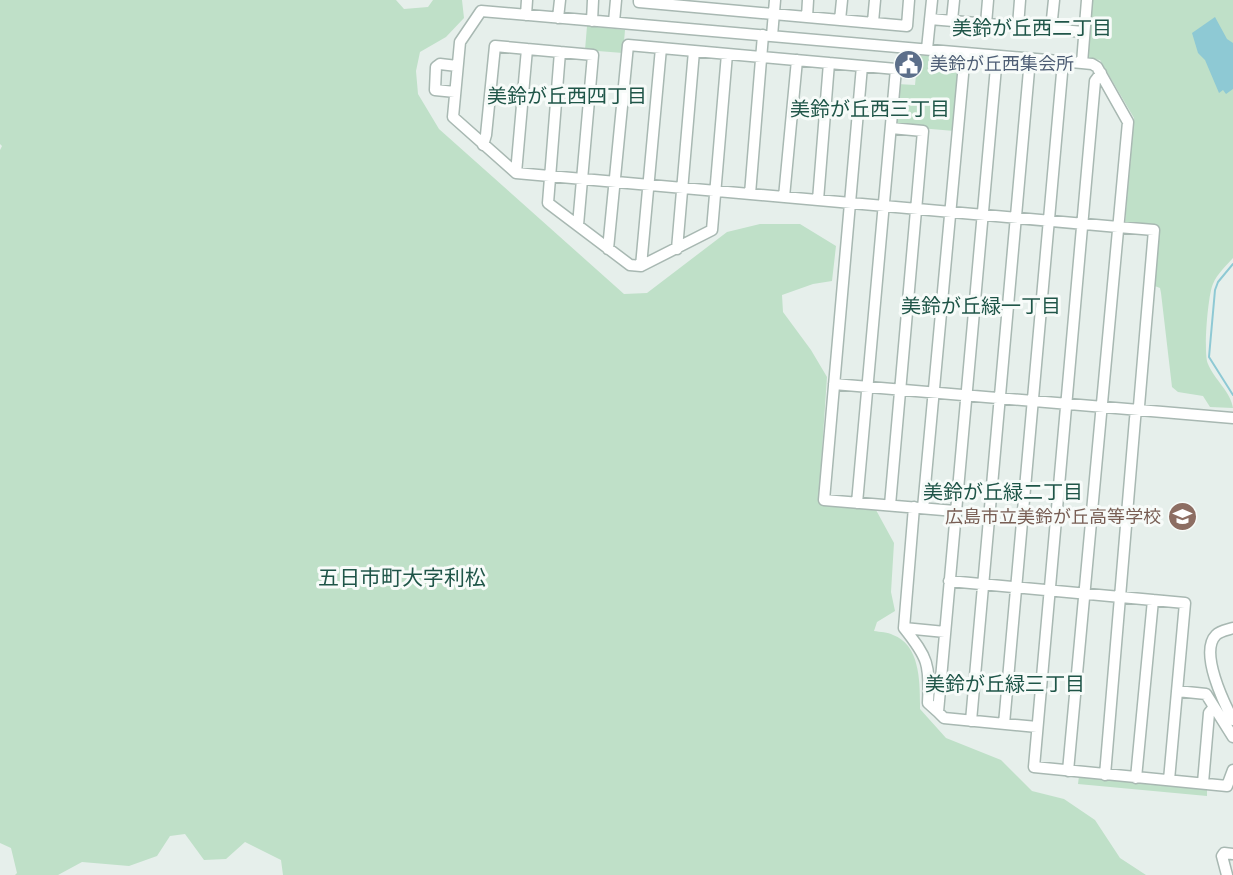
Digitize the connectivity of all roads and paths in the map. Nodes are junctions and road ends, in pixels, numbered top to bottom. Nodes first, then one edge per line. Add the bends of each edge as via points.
1 (489, 0) edge
2 (527, 0) edge
3 (560, 0) edge
4 (593, 0) edge
5 (616, 0) edge
6 (639, 0) edge
7 (775, 0) edge
8 (808, 0) edge
9 (842, 0) edge
10 (875, 0) edge
11 (909, 0) edge
12 (932, 0) edge
13 (954, 0) edge
14 (988, 0) edge
15 (1020, 0) edge
16 (1054, 0) edge
17 (1087, 0) edge
18 (674, 2) edge
19 (707, 4) edge
20 (741, 5) edge
21 (488, 12) junction
22 (774, 14) junction
23 (526, 15) junction
24 (807, 17) junction
25 (558, 18) junction
26 (930, 19) junction
27 (840, 20) junction
28 (952, 20) junction
29 (592, 21) junction
30 (614, 22) junction
31 (873, 22) junction
32 (986, 24) junction
33 (1018, 26) junction
34 (1051, 29) junction
35 (1084, 32) junction
36 (768, 36) junction
37 (661, 48) junction
38 (527, 49) junction
39 (927, 50) junction
40 (694, 51) junction
41 (560, 52) junction
42 (965, 53) junction
43 (727, 54) junction
44 (761, 56) junction
45 (998, 56) junction
46 (1030, 59) junction
47 (797, 60) junction
48 (1063, 62) junction
49 (829, 63) junction
50 (1082, 63) junction
51 (457, 66) junction
52 (862, 66) junction
53 (1101, 73) junction
54 (455, 92) junction
55 (891, 128) junction
56 (483, 145) junction
57 (516, 173) junction
58 (550, 176) junction
59 (582, 179) junction
60 (615, 183) junction
61 (648, 185) junction
62 (682, 188) junction
63 (715, 191) junction
64 (750, 194) junction
65 (784, 197) junction
66 (818, 200) junction
67 (850, 203) junction
68 (884, 206) junction
69 (917, 209) junction
70 (951, 212) junction
71 (983, 216) junction
72 (1016, 218) junction
73 (1049, 221) junction
74 (1082, 224) junction
75 (578, 225) junction
76 (1118, 227) junction
77 (608, 249) junction
78 (677, 249) junction
79 (641, 266) junction
80 (834, 384) junction
81 (867, 387) junction
82 (900, 389) junction
83 (934, 392) junction
84 (966, 395) junction
85 (1000, 398) junction
86 (1034, 401) junction
87 (1067, 404) junction
88 (1101, 407) junction
89 (1136, 410) junction
90 (1233, 418) edge
91 (857, 502) junction
92 (890, 505) junction
93 (919, 508) junction
94 (955, 511) junction
95 (949, 581) junction
96 (983, 584) junction
97 (1016, 586) junction
98 (1050, 590) junction
99 (1084, 593) junction
100 (1120, 596) junction
101 (1153, 600) junction
102 (904, 628) junction
103 (1233, 628) edge
104 (945, 632) junction
105 (1177, 691) junction
106 (1214, 707) junction
107 (938, 712) junction
108 (1233, 720) edge
109 (971, 721) junction
110 (1004, 724) junction
111 (1037, 727) junction
112 (1233, 737) edge
113 (1233, 770) edge
114 (1068, 771) junction
115 (1105, 775) junction
116 (1136, 778) junction
117 (1169, 780) junction
118 (1203, 783) junction
119 (1233, 854) edge
120 (1227, 875) edge

1 - 21 street
2 - 23 street
3 - 25 street
4 - 29 street
5 - 30 street
6 - 18 street
7 - 22 street
8 - 24 street
9 - 27 street
10 - 31 street
11 - 31 street via 907,26
12 - 26 street
13 - 28 street
14 - 32 street
15 - 33 street
16 - 34 street
17 - 35 street
18 - 19 street
19 - 20 street
20 - 22 street
21 - 23 street
21 - 51 street via 481,11 460,42
22 - 24 street
22 - 36 street
23 - 25 street
24 - 27 street
25 - 29 street
26 - 28 street
26 - 39 street
27 - 31 street
28 - 32 street
29 - 30 street
30 - 36 street
32 - 33 street
33 - 34 street
34 - 35 street
35 - 50 street
36 - 39 street
36 - 44 street
37 - 40 street
37 - 60 street via 628,45
37 - 61 street
38 - 41 street
38 - 56 street via 495,46
38 - 57 street
39 - 42 street
40 - 43 street
40 - 62 street
41 - 58 street
41 - 59 street via 593,55
42 - 45 street
42 - 70 street
43 - 44 street
43 - 63 street
44 - 47 street
44 - 64 street
45 - 46 street
45 - 71 street
46 - 48 street
46 - 72 street
47 - 49 street
47 - 65 street
48 - 50 street
48 - 73 street
49 - 52 street
49 - 66 street
50 - 53 street via 1092,64
51 - 54 street
51 - 54 street via 436,67 435,90
52 - 55 street via 896,69
52 - 67 street
53 - 74 street via 1095,81
53 - 76 street via 1128,122
54 - 56 street via 453,117
55 - 68 street
55 - 69 street via 923,131
56 - 57 street
57 - 58 street
58 - 59 street
58 - 75 street via 548,203
59 - 60 street
59 - 75 street
60 - 61 street
60 - 77 street
61 - 62 street
61 - 79 street
62 - 63 street
62 - 78 street
63 - 64 street
63 - 78 street via 712,230
64 - 65 street
65 - 66 street
66 - 67 street
67 - 68 street
67 - 80 street
68 - 69 street
68 - 81 street
69 - 70 street
69 - 82 street
70 - 71 street
70 - 83 street
71 - 72 street
71 - 84 street
72 - 73 street
72 - 85 street
73 - 74 street
73 - 86 street
74 - 76 street
74 - 87 street
75 - 77 street
76 - 88 street
76 - 89 street via 1154,230
77 - 79 street via 630,266
78 - 79 street
80 - 81 street
80 - 91 street via 824,500
81 - 82 street
81 - 91 street
82 - 83 street
82 - 92 street
83 - 84 street
83 - 93 street
84 - 85 street
84 - 94 street
85 - 86 street
85 - 96 street
86 - 87 street
86 - 97 street
87 - 88 street
87 - 98 street
88 - 89 street
88 - 99 street
89 - 90 street
89 - 100 street
91 - 92 street
92 - 93 street
93 - 94 street
93 - 102 street
94 - 95 street
95 - 96 street
95 - 104 street
96 - 97 street
96 - 109 street
97 - 98 street
97 - 110 street
98 - 99 street
98 - 111 street
99 - 100 street
99 - 114 street
100 - 101 street
100 - 115 street
101 - 105 street via 1185,603
101 - 116 street
102 - 104 street
102 - 107 street via 922,651 929,679 928,703
103 - 108 street via 1215,636 1210,653 1218,688
104 - 107 street
105 - 106 street via 1206,694
105 - 117 street
106 - 112 street
106 - 118 street via 1209,713
107 - 109 street via 944,718
109 - 110 street
110 - 111 street
111 - 114 street via 1034,766
113 - 118 street via 1227,786
114 - 115 street
115 - 116 street
116 - 117 street
117 - 118 street
119 - 120 street via 1222,856

